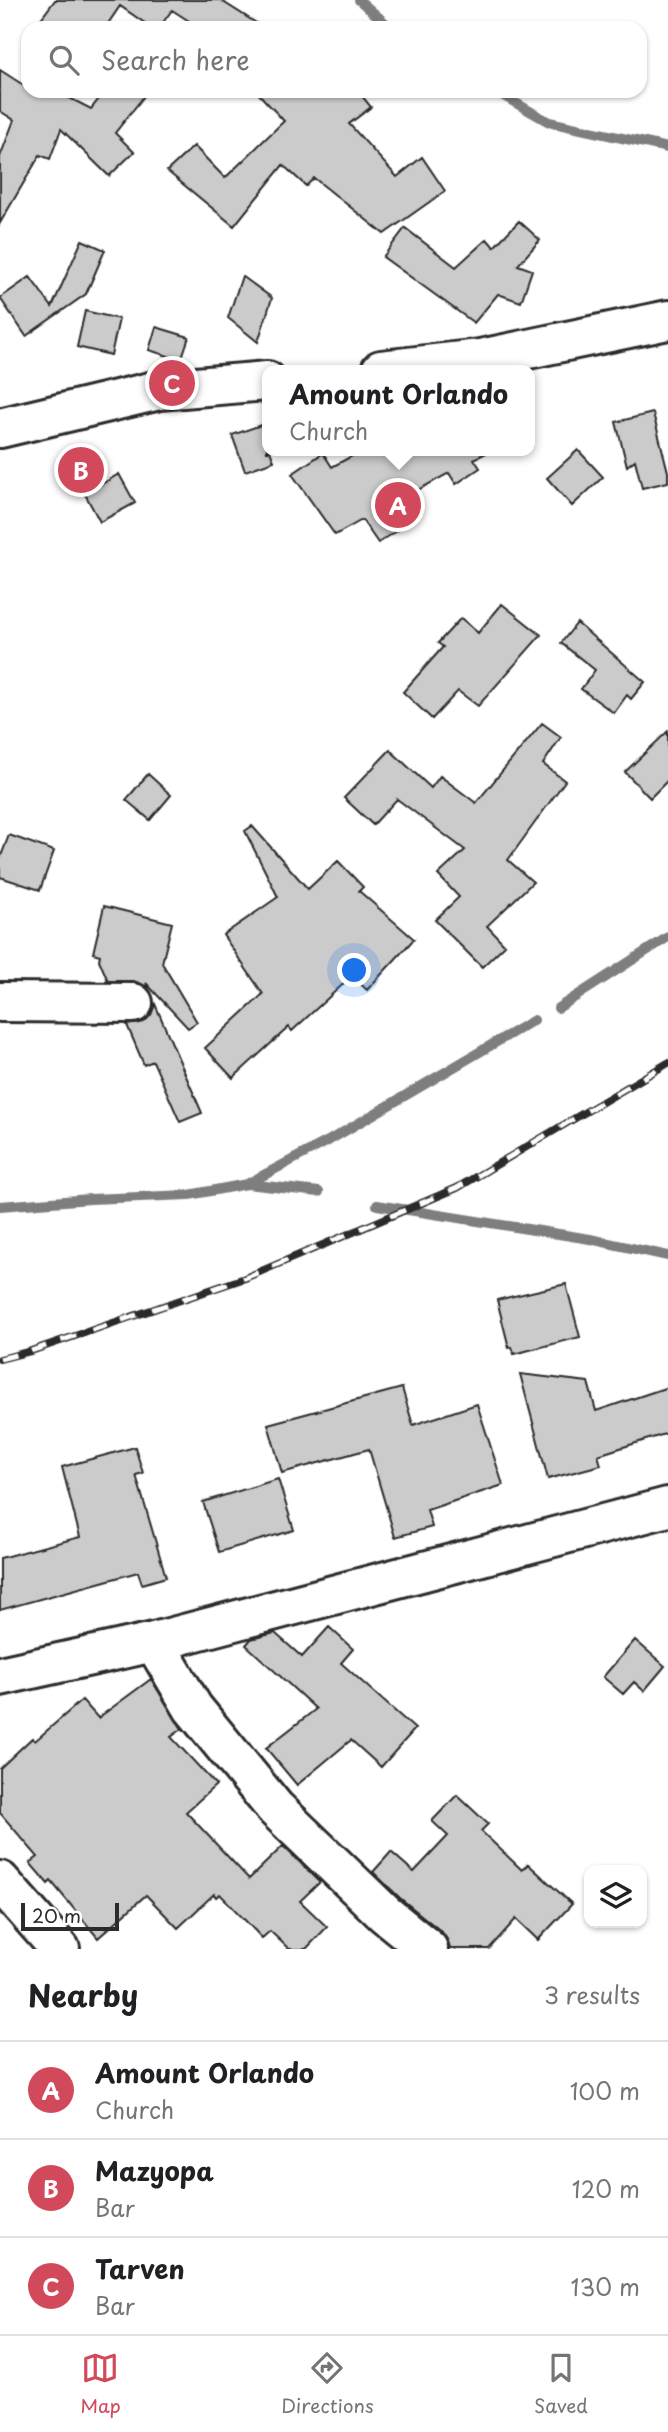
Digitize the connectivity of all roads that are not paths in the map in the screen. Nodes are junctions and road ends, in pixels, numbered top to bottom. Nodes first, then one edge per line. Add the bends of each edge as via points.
1 (668, 320) edge
2 (426, 365) edge
3 (262, 381) edge
4 (0, 428) edge
5 (0, 1002) edge
6 (133, 1003) dead end
7 (668, 1507) edge
8 (154, 1642) junction
9 (0, 1676) edge
10 (0, 1881) edge
11 (60, 1949) edge
12 (428, 1949) edge

1 - 2 street via 480,359
3 - 4 street via 159,390
5 - 6 street
7 - 8 street
8 - 9 street
8 - 12 street via 193,1708 275,1808
10 - 11 street

